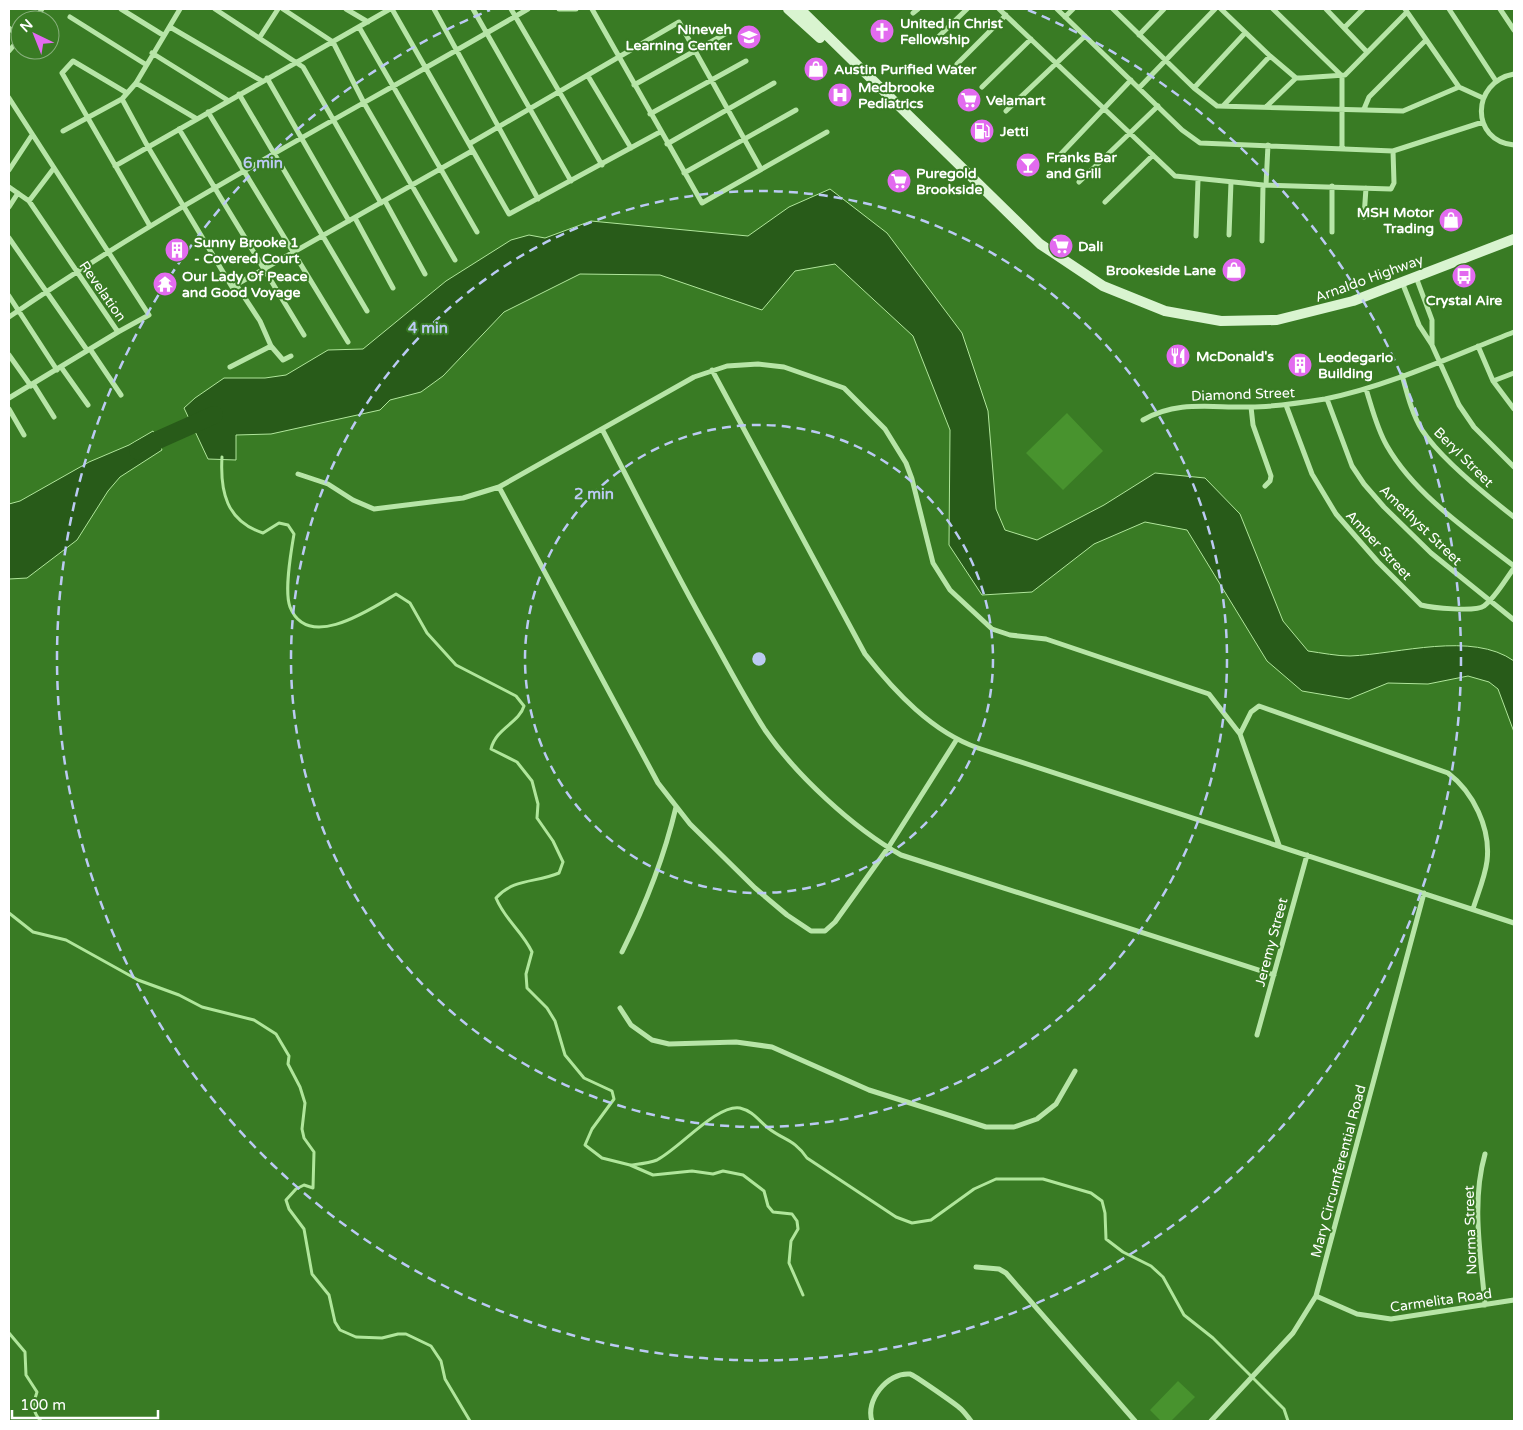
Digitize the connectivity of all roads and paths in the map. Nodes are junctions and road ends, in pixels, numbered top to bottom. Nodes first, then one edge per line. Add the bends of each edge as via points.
1 (121, 9) edge
2 (180, 9) edge
3 (215, 9) edge
4 (278, 9) edge
5 (283, 9) edge
6 (346, 9) edge
7 (391, 9) edge
8 (434, 9) edge
9 (472, 9) edge
10 (511, 9) edge
11 (528, 9) edge
12 (559, 9) edge
13 (576, 9) edge
14 (592, 9) edge
15 (788, 9) edge
16 (800, 9) edge
17 (918, 9) edge
18 (967, 9) edge
19 (999, 9) edge
20 (1057, 9) edge
21 (1073, 9) edge
22 (1114, 9) edge
23 (1164, 9) edge
24 (1216, 9) edge
25 (1221, 9) edge
26 (1273, 9) edge
27 (1326, 9) edge
28 (1363, 9) edge
29 (1449, 9) edge
30 (1500, 9) edge
31 (1406, 11) edge
32 (913, 13) dead end
33 (1006, 15) junction
34 (516, 16) junction
35 (70, 17) dead end
36 (1066, 17) junction
37 (368, 22) junction
38 (360, 26) junction
39 (170, 27) junction
40 (1345, 27) junction
41 (1514, 30) edge
42 (486, 33) junction
43 (1245, 33) junction
44 (725, 34) dead end
45 (163, 35) junction
46 (1139, 35) junction
47 (1085, 36) junction
48 (260, 37) junction
49 (1031, 40) junction
50 (1426, 40) junction
51 (333, 42) junction
52 (933, 42) dead end
53 (458, 49) junction
54 (696, 51) junction
55 (1367, 52) junction
56 (152, 53) junction
57 (1270, 56) junction
58 (619, 58) junction
59 (746, 61) dead end
60 (1166, 61) junction
61 (298, 62) junction
62 (1056, 63) junction
63 (145, 64) junction
64 (957, 64) dead end
65 (426, 68) junction
66 (1514, 74) edge
67 (588, 76) junction
68 (1342, 76) junction
69 (1296, 78) junction
70 (264, 80) junction
71 (1131, 80) junction
72 (711, 81) junction
73 (1496, 81) junction
74 (136, 83) junction
75 (774, 83) dead end
76 (634, 85) junction
77 (394, 86) junction
78 (982, 87) dead end
79 (1458, 87) junction
80 (1139, 88) junction
81 (1194, 88) junction
82 (127, 93) junction
83 (559, 93) junction
84 (239, 94) junction
85 (887, 96) junction
86 (9, 98) edge
87 (1483, 98) junction
88 (122, 99) junction
89 (229, 100) junction
90 (364, 103) junction
91 (10, 106) edge
92 (1158, 106) junction
93 (1223, 106) junction
94 (1266, 107) junction
95 (1104, 108) junction
96 (1343, 109) junction
97 (529, 110) junction
98 (729, 110) junction
99 (796, 110) dead end
100 (1364, 110) junction
101 (1006, 111) dead end
102 (208, 112) junction
103 (650, 114) junction
104 (88, 117) junction
105 (197, 118) junction
106 (335, 120) junction
107 (1483, 122) junction
108 (499, 128) junction
109 (179, 129) junction
110 (63, 131) dead end
111 (660, 132) junction
112 (827, 132) dead end
113 (1129, 132) junction
114 (32, 135) junction
115 (302, 139) junction
116 (746, 139) junction
117 (469, 144) junction
118 (667, 144) junction
119 (1514, 145) edge
120 (1268, 146) junction
121 (148, 147) junction
122 (1342, 147) junction
123 (631, 148) junction
124 (472, 151) junction
125 (1393, 151) junction
126 (273, 154) junction
127 (1153, 155) junction
128 (1057, 158) dead end
129 (602, 165) junction
130 (115, 166) junction
131 (442, 167) junction
132 (54, 168) junction
133 (761, 169) junction
134 (9, 170) edge
135 (244, 171) junction
136 (684, 173) junction
137 (1198, 180) junction
138 (572, 181) junction
139 (1079, 182) dead end
140 (1231, 182) junction
141 (412, 185) junction
142 (1265, 185) junction
143 (1332, 186) junction
144 (9, 187) edge
145 (215, 188) junction
146 (1366, 188) junction
147 (18, 194) junction
148 (538, 199) junction
149 (29, 201) junction
150 (383, 202) junction
151 (1105, 202) dead end
152 (9, 206) edge
153 (182, 207) junction
154 (1364, 217) dead end
155 (354, 218) junction
156 (349, 221) junction
157 (150, 226) junction
158 (477, 232) dead end
159 (1332, 232) dead end
160 (323, 235) junction
161 (1229, 235) dead end
162 (1196, 236) dead end
163 (9, 238) edge
164 (1514, 239) edge
165 (1262, 241) dead end
166 (108, 251) junction
167 (293, 253) junction
168 (455, 260) dead end
169 (264, 270) junction
170 (76, 271) junction
171 (425, 274) dead end
172 (1416, 277) junction
173 (1402, 282) junction
174 (237, 286) junction
175 (393, 288) dead end
176 (46, 291) junction
177 (9, 296) edge
178 (18, 310) junction
179 (367, 311) dead end
180 (9, 317) edge
181 (118, 332) junction
182 (1514, 332) edge
183 (304, 335) dead end
184 (348, 342) dead end
185 (1432, 345) junction
186 (272, 346) junction
187 (1478, 346) junction
188 (88, 349) junction
189 (9, 355) edge
190 (292, 356) dead end
191 (1439, 360) junction
192 (230, 367) dead end
193 (59, 368) junction
194 (712, 370) junction
195 (1514, 373) edge
196 (1402, 375) junction
197 (1493, 381) junction
198 (32, 386) junction
199 (1366, 388) junction
200 (120, 395) dead end
201 (9, 398) edge
202 (1327, 398) junction
203 (88, 405) dead end
204 (1286, 405) junction
205 (1251, 407) junction
206 (1514, 408) edge
207 (9, 409) edge
208 (54, 417) dead end
209 (1143, 420) dead end
210 (602, 429) junction
211 (24, 434) dead end
212 (1514, 467) edge
213 (298, 474) dead end
214 (1265, 486) dead end
215 (498, 487) junction
216 (1514, 517) edge
217 (1514, 567) edge
218 (1489, 601) junction
219 (1514, 620) edge
220 (1240, 734) junction
221 (957, 738) junction
222 (676, 807) junction
223 (1279, 845) junction
224 (888, 848) junction
225 (1307, 855) junction
226 (1424, 893) junction
227 (1473, 909) junction
228 (1514, 922) edge
229 (622, 952) dead end
230 (1274, 975) junction
231 (620, 1008) dead end
232 (1257, 1035) dead end
233 (1075, 1071) dead end
234 (1484, 1154) dead end
235 (976, 1267) dead end
236 (1316, 1296) junction
237 (1514, 1300) edge
238 (1485, 1305) junction
239 (872, 1421) edge
240 (971, 1421) edge
241 (1135, 1421) edge
242 (1211, 1421) edge

1 - 45 street
2 - 39 street
3 - 48 street
4 - 48 street
5 - 51 street
6 - 37 street
7 - 37 street
7 - 65 street
8 - 53 street
9 - 42 street
10 - 34 street
11 - 34 street
12 - 13 street
14 - 58 street
15 - 85 main road, Arnaldo Highway
16 - 85 main road, Arnaldo Highway
17 - 32 street
18 - 52 street
19 - 33 street
20 - 36 street
21 - 36 street
22 - 46 street
23 - 46 street
24 - 60 street
25 - 43 street
26 - 68 street
27 - 40 street
28 - 40 street
29 - 73 street
30 - 41 street
31 - 50 street
31 - 55 street
33 - 49 street
33 - 64 street
34 - 42 street
34 - 83 street
35 - 63 street
36 - 47 street
37 - 38 street
38 - 51 street
38 - 77 street
39 - 45 street
39 - 70 street
40 - 55 street
42 - 53 street
42 - 97 street
43 - 57 street
43 - 81 street
44 - 54 street
45 - 56 street
46 - 60 street
47 - 62 street
47 - 71 street
48 - 61 street
49 - 62 street
49 - 78 street
50 - 79 street
50 - 100 street via 1369,97
51 - 61 street
51 - 90 street
53 - 65 street
53 - 108 street
54 - 58 street via 679,22
54 - 72 street
54 - 76 street
55 - 68 street
56 - 63 street
56 - 89 street
57 - 69 street
57 - 93 street
58 - 67 street
58 - 76 street
59 - 72 street
60 - 80 street
60 - 81 street
61 - 70 street
61 - 106 street
62 - 95 street
62 - 101 street
63 - 74 street
65 - 77 street
65 - 117 street
66 - 73 street
67 - 83 street
67 - 123 street
68 - 69 street
68 - 96 street
69 - 94 street
70 - 84 street
70 - 115 street
71 - 80 street
71 - 95 street
72 - 98 street
72 - 103 street
73 - 87 street
74 - 82 street
74 - 105 street
75 - 98 street
76 - 103 street
77 - 90 street
77 - 131 street
79 - 87 street
79 - 100 street via 1402,111
80 - 92 street
81 - 93 street via 1212,104
82 - 88 street
82 - 104 street via 71,61 62,75
83 - 97 street
83 - 129 street
84 - 89 street
84 - 126 street
85 - 173 main road, Arnaldo Highway via 1040,244 1103,286 1165,311 1221,321 1277,320 1353,301
86 - 91 street
87 - 107 street
88 - 104 street
88 - 121 street
89 - 102 street
90 - 106 street
90 - 141 street
91 - 114 street
92 - 113 street
92 - 120 street via 1200,143
93 - 94 street
94 - 96 street
95 - 113 street
95 - 128 street
96 - 100 street
96 - 122 street
97 - 108 street
97 - 138 street
98 - 116 street
98 - 118 street
99 - 116 street
102 - 105 street
102 - 135 street
103 - 111 street
104 - 110 street
104 - 130 street
105 - 109 street
106 - 115 street
106 - 150 street
107 - 119 street via 1498,140
107 - 125 street
108 - 117 street
108 - 148 street
109 - 121 street
109 - 145 street
111 - 118 street
111 - 123 street
112 - 133 street
113 - 127 street
113 - 139 street
114 - 132 street
114 - 134 street
115 - 126 street
115 - 156 street
116 - 133 street
116 - 136 street
117 - 124 street
118 - 136 street
120 - 122 street
120 - 142 street
121 - 130 street
121 - 153 street
122 - 125 street
123 - 129 street
124 - 131 street
124 - 148 street via 506,212 512,214
125 - 146 street via 1391,189
126 - 135 street
126 - 160 street
127 - 137 street via 1175,176
127 - 151 street
129 - 138 street
130 - 157 street
131 - 141 street
131 - 158 street
132 - 149 street
132 - 166 street
133 - 136 street via 702,203
135 - 145 street
135 - 167 street
137 - 140 street
137 - 162 street
138 - 148 street
140 - 142 street
140 - 161 street
141 - 150 street
141 - 168 street
142 - 143 street
142 - 165 street
143 - 146 street
143 - 159 street
144 - 147 street, Revelation
145 - 153 street
145 - 169 street
146 - 154 street
147 - 149 street, Revelation
147 - 152 street
149 - 170 street, Revelation
150 - 155 street
150 - 171 street
153 - 157 street
153 - 174 street via 230,286
155 - 156 street
155 - 175 street
156 - 160 street
157 - 166 street
160 - 167 street
160 - 179 street
163 - 176 street
164 - 172 main road, Arnaldo Highway
166 - 170 street
166 - 181 street via 149,315
167 - 169 street
167 - 184 street
169 - 174 street
169 - 183 street
170 - 176 street
170 - 181 street, Revelation
172 - 173 main road, Arnaldo Highway
172 - 185 street via 1432,320
173 - 185 street via 1419,326
174 - 186 street via 260,320
176 - 178 street
176 - 188 street
177 - 178 street
178 - 180 street
178 - 193 street
181 - 188 street, Revelation
182 - 187 street, Diamond Street
185 - 191 street
186 - 190 street via 284,360
186 - 192 street
187 - 191 street, Diamond Street
187 - 197 street
188 - 193 street, Revelation
188 - 200 street
189 - 198 street
191 - 196 street, Diamond Street
191 - 212 street via 1459,406 1474,427
193 - 198 street, Revelation
193 - 203 street
194 - 210 street
194 - 220 street via 748,364 771,365 844,388 876,418 897,447 912,479 933,563 950,590 977,618 1003,633 1046,640 1204,691 1216,701
194 - 221 street via 865,654 920,713
195 - 197 street
196 - 199 street, Diamond Street
196 - 216 street, Beryl Street via 1415,417 1429,440 1484,494
197 - 206 street
198 - 201 street, Revelation
198 - 208 street
199 - 202 street, Diamond Street
199 - 217 street via 1383,437 1400,466 1446,512
202 - 204 street, Diamond Street
202 - 218 street, Amethyst Street via 1352,466 1364,484 1431,553
204 - 205 street, Diamond Street
204 - 218 street, Amber Street via 1312,474 1336,514 1414,599 1430,607 1480,608
205 - 209 street, Diamond Street via 1174,407
205 - 214 street via 1253,424 1271,476
207 - 211 street
210 - 215 street
210 - 224 street via 688,594 764,728 811,784
213 - 215 street via 328,484 352,500 374,509 456,499
215 - 222 street via 648,767
217 - 218 street
218 - 219 street, Amethyst Street
220 - 223 street
220 - 227 street via 1251,712 1260,706 1448,773 1469,794 1485,833 1487,864
221 - 223 street via 978,748
221 - 224 street
222 - 224 street via 709,845 755,888 811,931 825,931 835,922
222 - 229 street via 660,864
223 - 225 street
224 - 230 street via 938,869
225 - 226 street
225 - 230 street, Jeremy Street
226 - 227 street
226 - 236 street, Mary Circumferential Road
227 - 228 street
230 - 232 street, Jeremy Street
231 - 233 street via 632,1025 652,1040 669,1044 745,1042 772,1047 869,1090 986,1127 1014,1127 1037,1119 1056,1104
234 - 238 street, Norma Street via 1477,1205
235 - 241 street via 999,1269 1006,1273
236 - 238 street, Carmelita Road via 1357,1314 1391,1319
236 - 242 street, Mary Circumferential Road via 1293,1333
237 - 238 street, Carmelita Road
239 - 240 street via 870,1407 878,1390 896,1378 910,1374 960,1408

